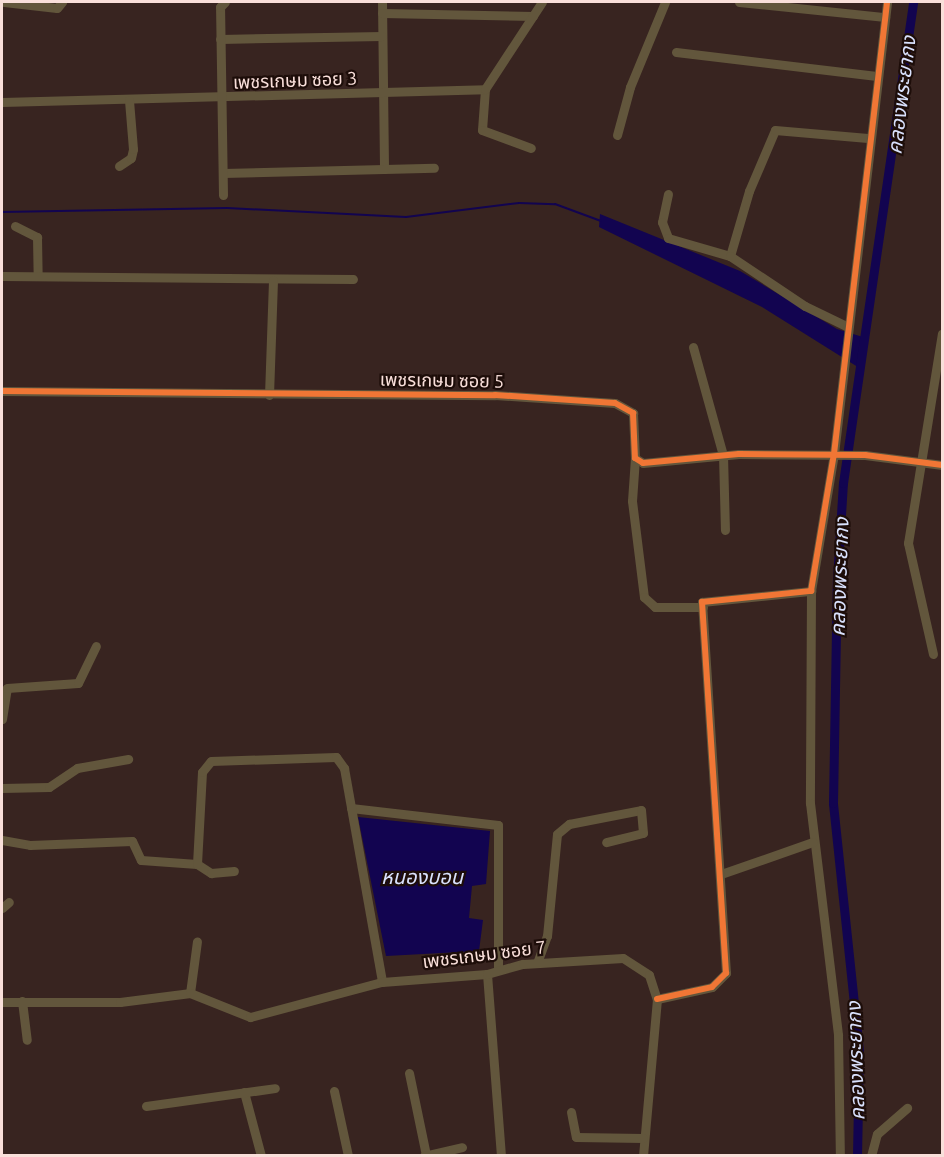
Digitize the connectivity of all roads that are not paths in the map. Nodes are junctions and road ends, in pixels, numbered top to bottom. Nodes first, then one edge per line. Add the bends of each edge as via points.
1 (4, 2) edge
2 (62, 2) edge
3 (225, 2) edge
4 (382, 2) edge
5 (542, 2) edge
6 (665, 2) edge
7 (739, 2) edge
8 (887, 2) edge
9 (813, 4) edge
10 (382, 13) junction
11 (533, 16) junction
12 (885, 17) junction
13 (382, 36) junction
14 (220, 39) junction
15 (676, 52) dead end
16 (877, 76) junction
17 (485, 89) junction
18 (383, 93) junction
19 (221, 99) junction
20 (129, 100) junction
21 (2, 102) edge
22 (617, 135) dead end
23 (867, 138) junction
24 (531, 148) dead end
25 (119, 166) dead end
26 (434, 168) dead end
27 (384, 169) junction
28 (223, 173) junction
29 (668, 194) dead end
30 (223, 195) dead end
31 (15, 226) dead end
32 (730, 256) junction
33 (2, 276) edge
34 (38, 276) junction
35 (353, 279) dead end
36 (273, 280) junction
37 (846, 326) junction
38 (942, 334) edge
39 (693, 347) dead end
40 (2, 391) edge
41 (269, 395) junction
42 (836, 454) junction
43 (723, 455) junction
44 (635, 458) junction
45 (919, 462) junction
46 (942, 465) edge
47 (725, 530) dead end
48 (811, 591) junction
49 (703, 607) junction
50 (96, 646) dead end
51 (933, 654) dead end
52 (2, 719) edge
53 (128, 759) dead end
54 (2, 788) edge
55 (351, 808) junction
56 (2, 840) edge
57 (606, 842) dead end
58 (813, 842) junction
59 (197, 864) junction
60 (234, 871) dead end
61 (721, 874) junction
62 (197, 941) dead end
63 (537, 963) junction
64 (498, 970) junction
65 (487, 974) junction
66 (382, 982) junction
67 (190, 993) junction
68 (657, 999) junction
69 (22, 1001) junction
70 (2, 1002) edge
71 (27, 1040) dead end
72 (409, 1073) dead end
73 (275, 1088) dead end
74 (334, 1091) dead end
75 (244, 1092) junction
76 (146, 1106) dead end
77 (907, 1108) dead end
78 (571, 1112) dead end
79 (643, 1138) junction
80 (462, 1147) dead end
81 (261, 1155) edge
82 (348, 1155) edge
83 (425, 1155) edge
84 (501, 1155) edge
85 (643, 1155) edge
86 (840, 1155) edge
87 (871, 1155) edge

1 - 2 street via 57,8
3 - 14 street via 220,7
4 - 10 street
5 - 11 street
6 - 22 street via 630,87
7 - 9 street
8 - 12 street
9 - 12 street
10 - 11 street
10 - 13 street
11 - 17 street
12 - 16 street
13 - 14 street
13 - 18 street
14 - 19 street
15 - 16 street
16 - 23 street
17 - 18 street, เพชรเกษม ซอย 3
17 - 24 street via 480,122 486,135
18 - 19 street, เพชรเกษม ซอย 3
18 - 27 street
19 - 20 street, เพชรเกษม ซอย 3
19 - 28 street
20 - 21 street, เพชรเกษม ซอย 3
20 - 25 street via 133,149 131,158
23 - 32 street via 775,130 749,191
23 - 37 street
26 - 27 street
27 - 28 street
28 - 30 street
29 - 32 street via 662,222 668,238
31 - 34 street via 37,237
32 - 37 street via 815,312
33 - 34 street
34 - 36 street
35 - 36 street
36 - 41 street
37 - 42 street
38 - 45 street
39 - 43 street
40 - 41 street, เพชรเกษม ซอย 5
41 - 44 street, เพชรเกษม ซอย 5 via 484,394 615,403 635,420
42 - 43 street
42 - 45 street
42 - 48 street
43 - 44 street via 652,464
43 - 47 street
44 - 49 street, เพชรเกษม ซอย 5 via 632,501 644,597 655,607
45 - 46 street
45 - 51 street via 908,543
48 - 49 street, เพชรเกษม ซอย 5 via 702,602
48 - 58 street
49 - 61 street
50 - 52 street via 78,683 7,688
53 - 54 street via 77,768 49,787
55 - 59 street via 344,768 329,755 211,761 202,772
55 - 64 street via 498,825
55 - 66 street
56 - 59 street via 30,845 132,842 141,860
57 - 63 street via 643,833 641,810 569,824 556,834 547,936
58 - 61 street
58 - 86 street via 838,1035
59 - 60 street via 211,873
61 - 68 street via 722,981
62 - 67 street
63 - 64 street, เพชรเกษม ซอย 7
63 - 68 street, เพชรเกษม ซอย 7 via 623,958 649,975
64 - 65 street, เพชรเกษม ซอย 7
65 - 66 street, เพชรเกษม ซอย 7
65 - 84 street
66 - 67 street, เพชรเกษม ซอย 7 via 250,1017
67 - 69 street, เพชรเกษม ซอย 7 via 120,1002
68 - 79 street, เพชรเกษม ซอย 7
69 - 70 street, เพชรเกษม ซอย 7
69 - 71 street
72 - 83 street
73 - 75 street
74 - 82 street
75 - 76 street
75 - 81 street
77 - 87 street via 877,1134
78 - 79 street via 576,1137
79 - 85 street, เพชรเกษม ซอย 7
80 - 83 street

